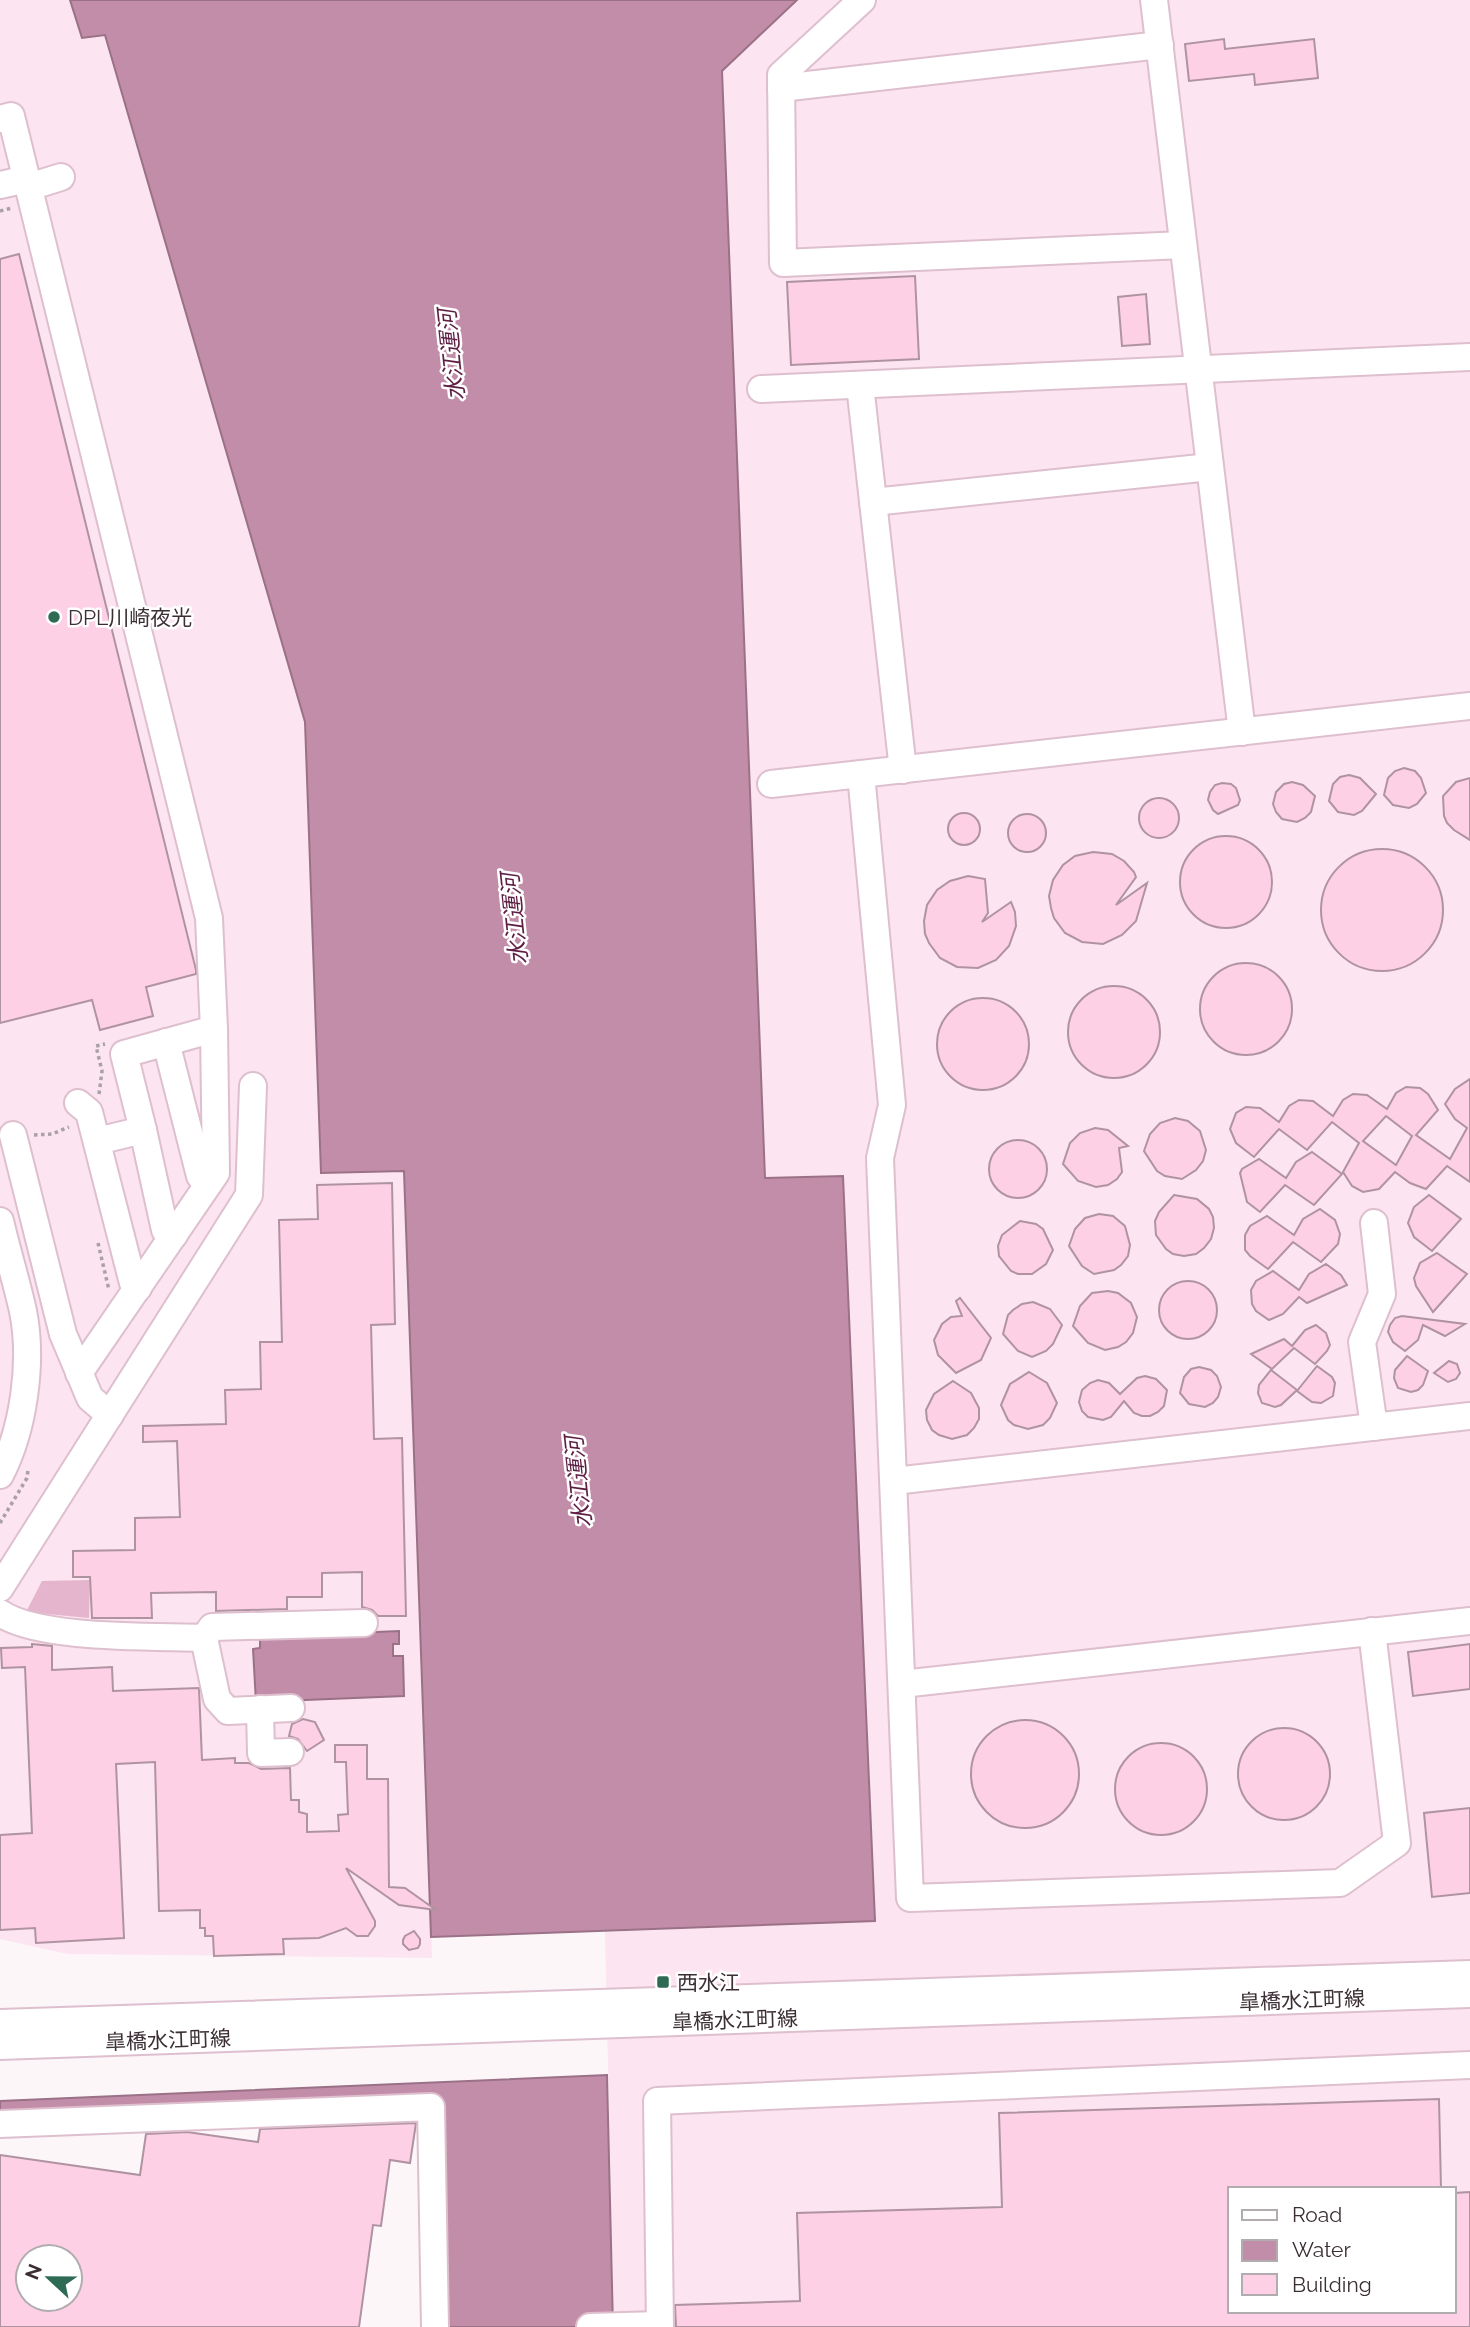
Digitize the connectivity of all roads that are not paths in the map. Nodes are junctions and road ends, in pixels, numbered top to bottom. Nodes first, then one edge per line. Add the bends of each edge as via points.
1 (862, 0) edge
2 (1154, 0) edge
3 (1160, 45) junction
4 (781, 88) junction
5 (5, 132) edge
6 (61, 177) dead end
7 (0, 185) edge
8 (24, 191) junction
9 (1183, 245) junction
10 (1470, 357) edge
11 (1198, 371) junction
12 (860, 385) junction
13 (761, 389) dead end
14 (1210, 467) junction
15 (873, 502) junction
16 (1470, 706) edge
17 (1242, 732) junction
18 (903, 770) junction
19 (861, 774) junction
20 (771, 784) dead end
21 (214, 1029) junction
22 (166, 1042) junction
23 (253, 1086) dead end
24 (78, 1102) dead end
25 (143, 1130) junction
26 (19, 1134) road end
27 (97, 1141) junction
28 (208, 1184) junction
29 (0, 1221) edge
30 (1374, 1223) dead end
31 (174, 1235) junction
32 (138, 1288) junction
33 (79, 1373) junction
34 (110, 1415) junction
35 (1470, 1416) edge
36 (1374, 1427) junction
37 (0, 1475) edge
38 (894, 1481) junction
39 (0, 1588) edge
40 (0, 1613) edge
41 (1470, 1620) edge
42 (364, 1623) dead end
43 (1372, 1631) junction
44 (204, 1639) junction
45 (902, 1684) junction
46 (291, 1708) dead end
47 (260, 1709) junction
48 (290, 1752) dead end
49 (1470, 1974) edge
50 (1470, 1994) edge
51 (0, 2024) edge
52 (0, 2046) edge
53 (1470, 2065) edge
54 (0, 2124) edge
55 (653, 2325) edge
56 (435, 2327) edge
57 (590, 2327) edge

1 - 4 street via 781,75
2 - 3 street
3 - 4 street
3 - 9 street
4 - 9 street via 783,263
5 - 8 street
6 - 8 street
7 - 8 street
8 - 21 street via 209,918
9 - 11 street
10 - 11 street
11 - 12 street
11 - 14 street
12 - 13 street
12 - 15 street
14 - 15 street
14 - 17 street
15 - 18 street
16 - 17 street
17 - 18 street
18 - 19 street
19 - 20 street
19 - 38 street via 892,1105 880,1158
21 - 22 street
21 - 28 street via 216,1173
22 - 25 street via 124,1054
22 - 28 street via 200,1177
23 - 34 street via 249,1195
24 - 27 street via 89,1112
25 - 27 street
25 - 31 street via 165,1230
26 - 33 street via 63,1334
27 - 32 street
28 - 31 street
29 - 37 street via 23,1313 26,1365 24,1399
30 - 36 street via 1382,1294 1362,1342
31 - 32 street
32 - 33 street
33 - 34 street via 90,1398
34 - 39 street
35 - 36 street
36 - 38 street
38 - 45 street
40 - 44 street via 48,1629 118,1637
41 - 43 street
42 - 44 street via 212,1627
43 - 45 street
43 - 45 street via 1397,1843 1340,1883 910,1898
44 - 47 street via 217,1699 228,1711
46 - 47 street
47 - 48 street via 261,1753
49 - 51 street, 皐橋水江町線
50 - 52 street, 皐橋水江町線
53 - 55 street via 657,2101
54 - 56 street via 431,2107
55 - 57 street

